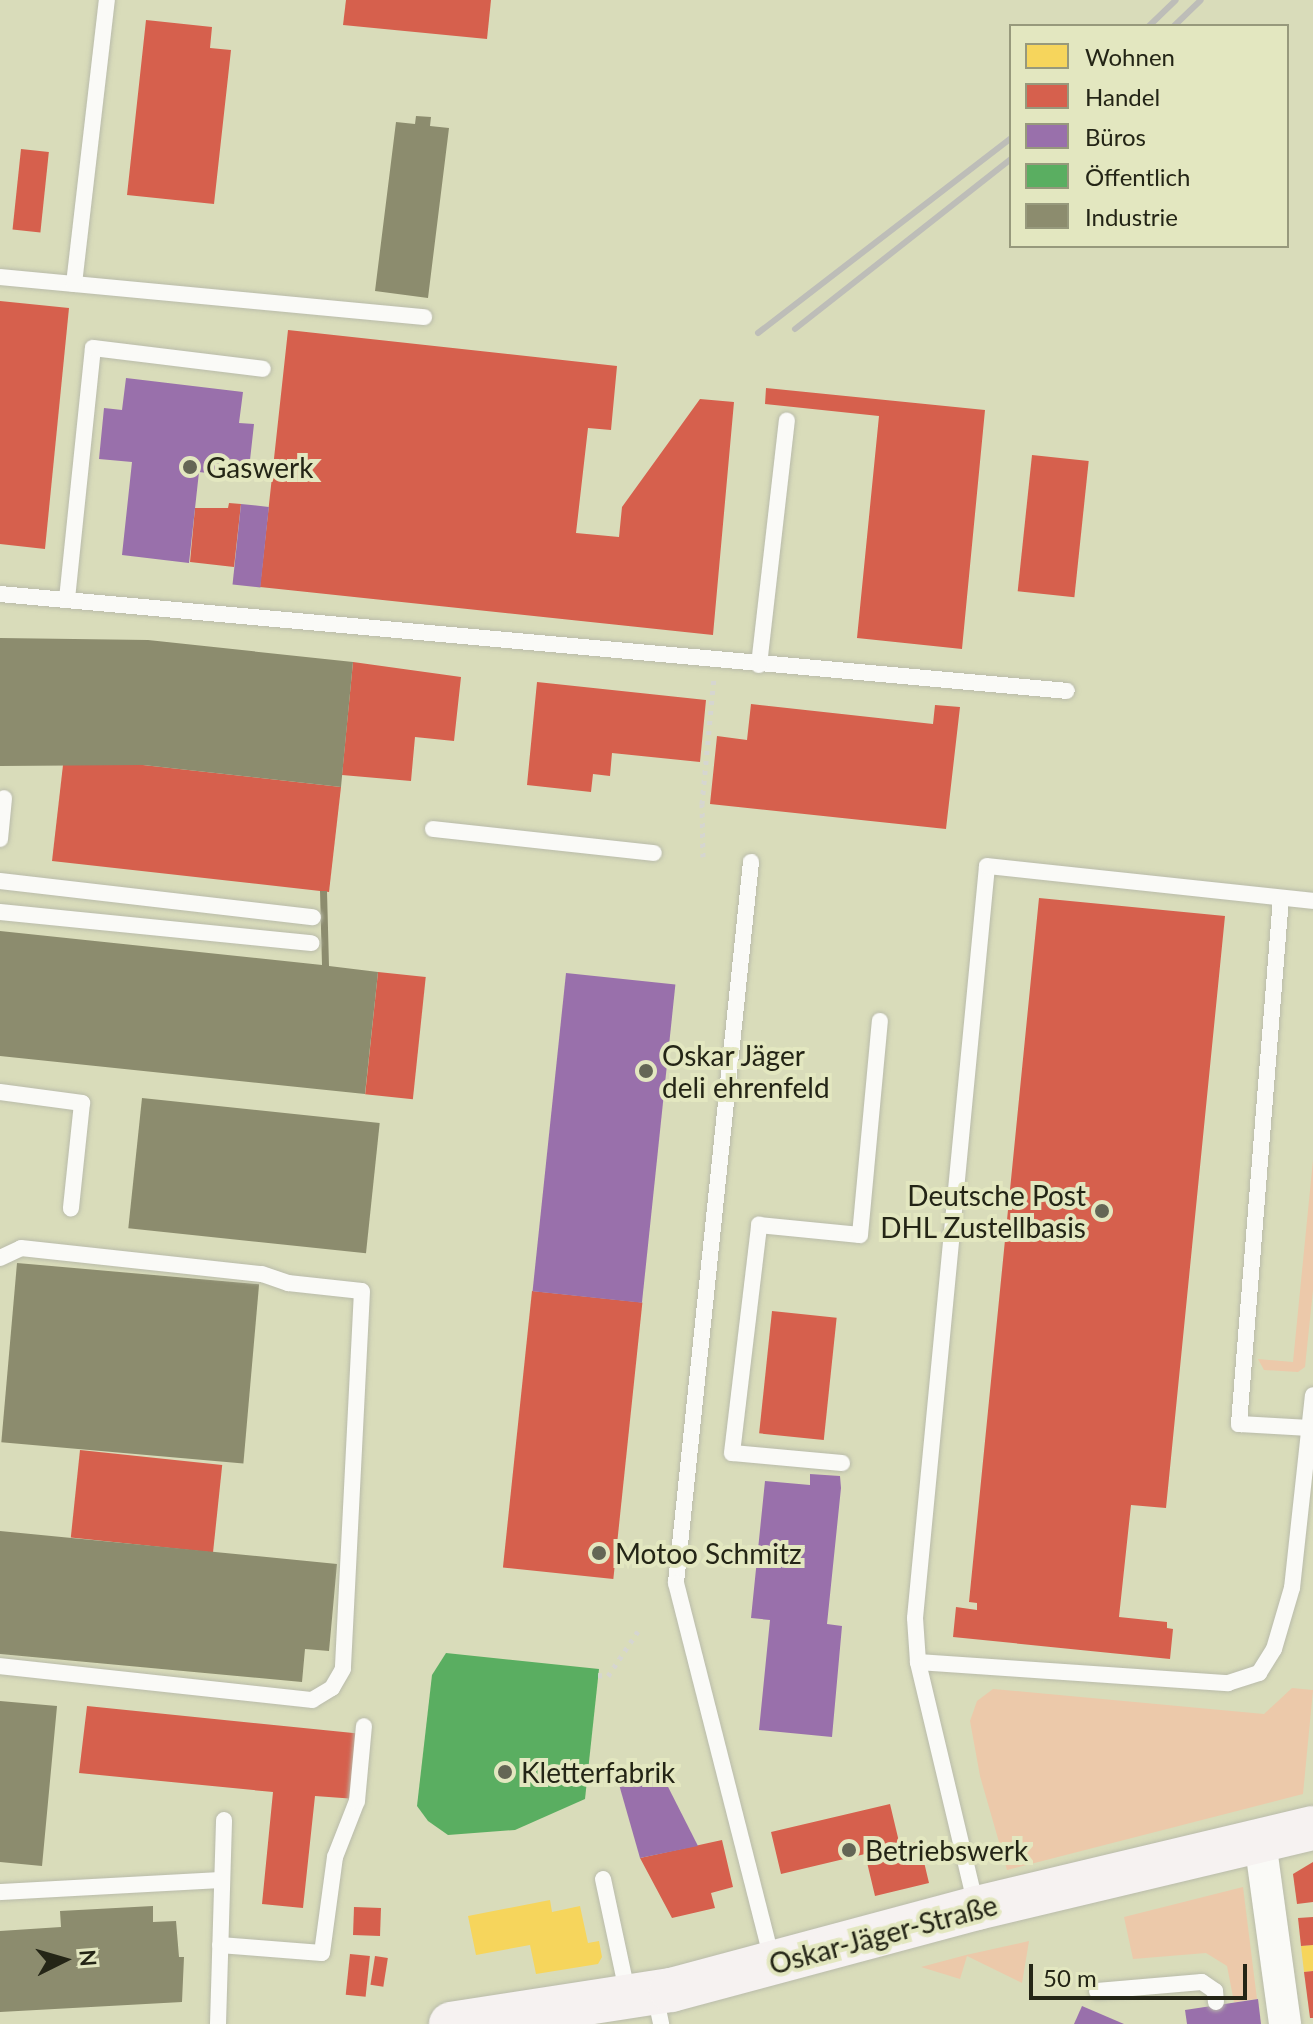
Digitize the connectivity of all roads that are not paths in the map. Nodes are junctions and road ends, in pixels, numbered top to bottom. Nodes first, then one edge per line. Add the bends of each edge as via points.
1 (107, 0) edge
2 (0, 277) edge
3 (74, 284) junction
4 (424, 317) dead end
5 (263, 369) dead end
6 (787, 421) dead end
7 (0, 594) edge
8 (67, 599) junction
9 (759, 665) junction
10 (1067, 691) dead end
11 (4, 798) dead end
12 (433, 829) dead end
13 (0, 839) edge
14 (654, 853) dead end
15 (751, 862) dead end
16 (0, 881) edge
17 (1281, 898) junction
18 (1313, 901) edge
19 (0, 912) edge
20 (313, 917) dead end
21 (311, 943) dead end
22 (880, 1021) dead end
23 (0, 1092) edge
24 (71, 1208) dead end
25 (0, 1258) edge
26 (1313, 1395) edge
27 (1310, 1428) junction
28 (842, 1463) dead end
29 (918, 1662) junction
30 (0, 1666) edge
31 (364, 1726) dead end
32 (224, 1820) dead end
33 (1313, 1828) edge
34 (1260, 1841) junction
35 (603, 1879) dead end
36 (222, 1880) junction
37 (0, 1892) edge
38 (977, 1908) junction
39 (220, 1945) junction
40 (773, 1964) junction
41 (1097, 1991) dead end
42 (1216, 2002) dead end
43 (648, 2005) edge
44 (218, 2024) edge
45 (451, 2024) edge
46 (1285, 2024) edge

1 - 3 lane
2 - 3 lane
3 - 4 lane
5 - 8 lane via 93,348
6 - 9 lane
7 - 8 lane
8 - 9 lane
9 - 10 lane
11 - 13 lane
12 - 14 lane
15 - 40 lane via 676,1583
16 - 20 lane
17 - 18 lane
17 - 27 lane via 1239,1424
17 - 29 lane via 987,866 926,1487 915,1618
19 - 21 lane
22 - 28 lane via 860,1235 759,1225 732,1453
23 - 24 lane via 82,1103
25 - 30 lane via 21,1248 262,1274 288,1283 362,1291 343,1669 332,1688 312,1700
26 - 27 lane
27 - 29 lane via 1292,1588 1274,1649 1259,1673 1228,1683
29 - 38 lane
31 - 39 lane via 357,1801 335,1857 322,1953
32 - 36 lane
33 - 34 street, Oskar-Jäger-Straße
34 - 38 street, Oskar-Jäger-Straße
34 - 46 street
35 - 43 lane
36 - 37 lane
36 - 39 lane
38 - 40 street, Oskar-Jäger-Straße
39 - 44 lane
40 - 43 street, Oskar-Jäger-Straße
41 - 42 lane via 1202,1982 1215,1991
43 - 45 street, Oskar-Jäger-Straße

